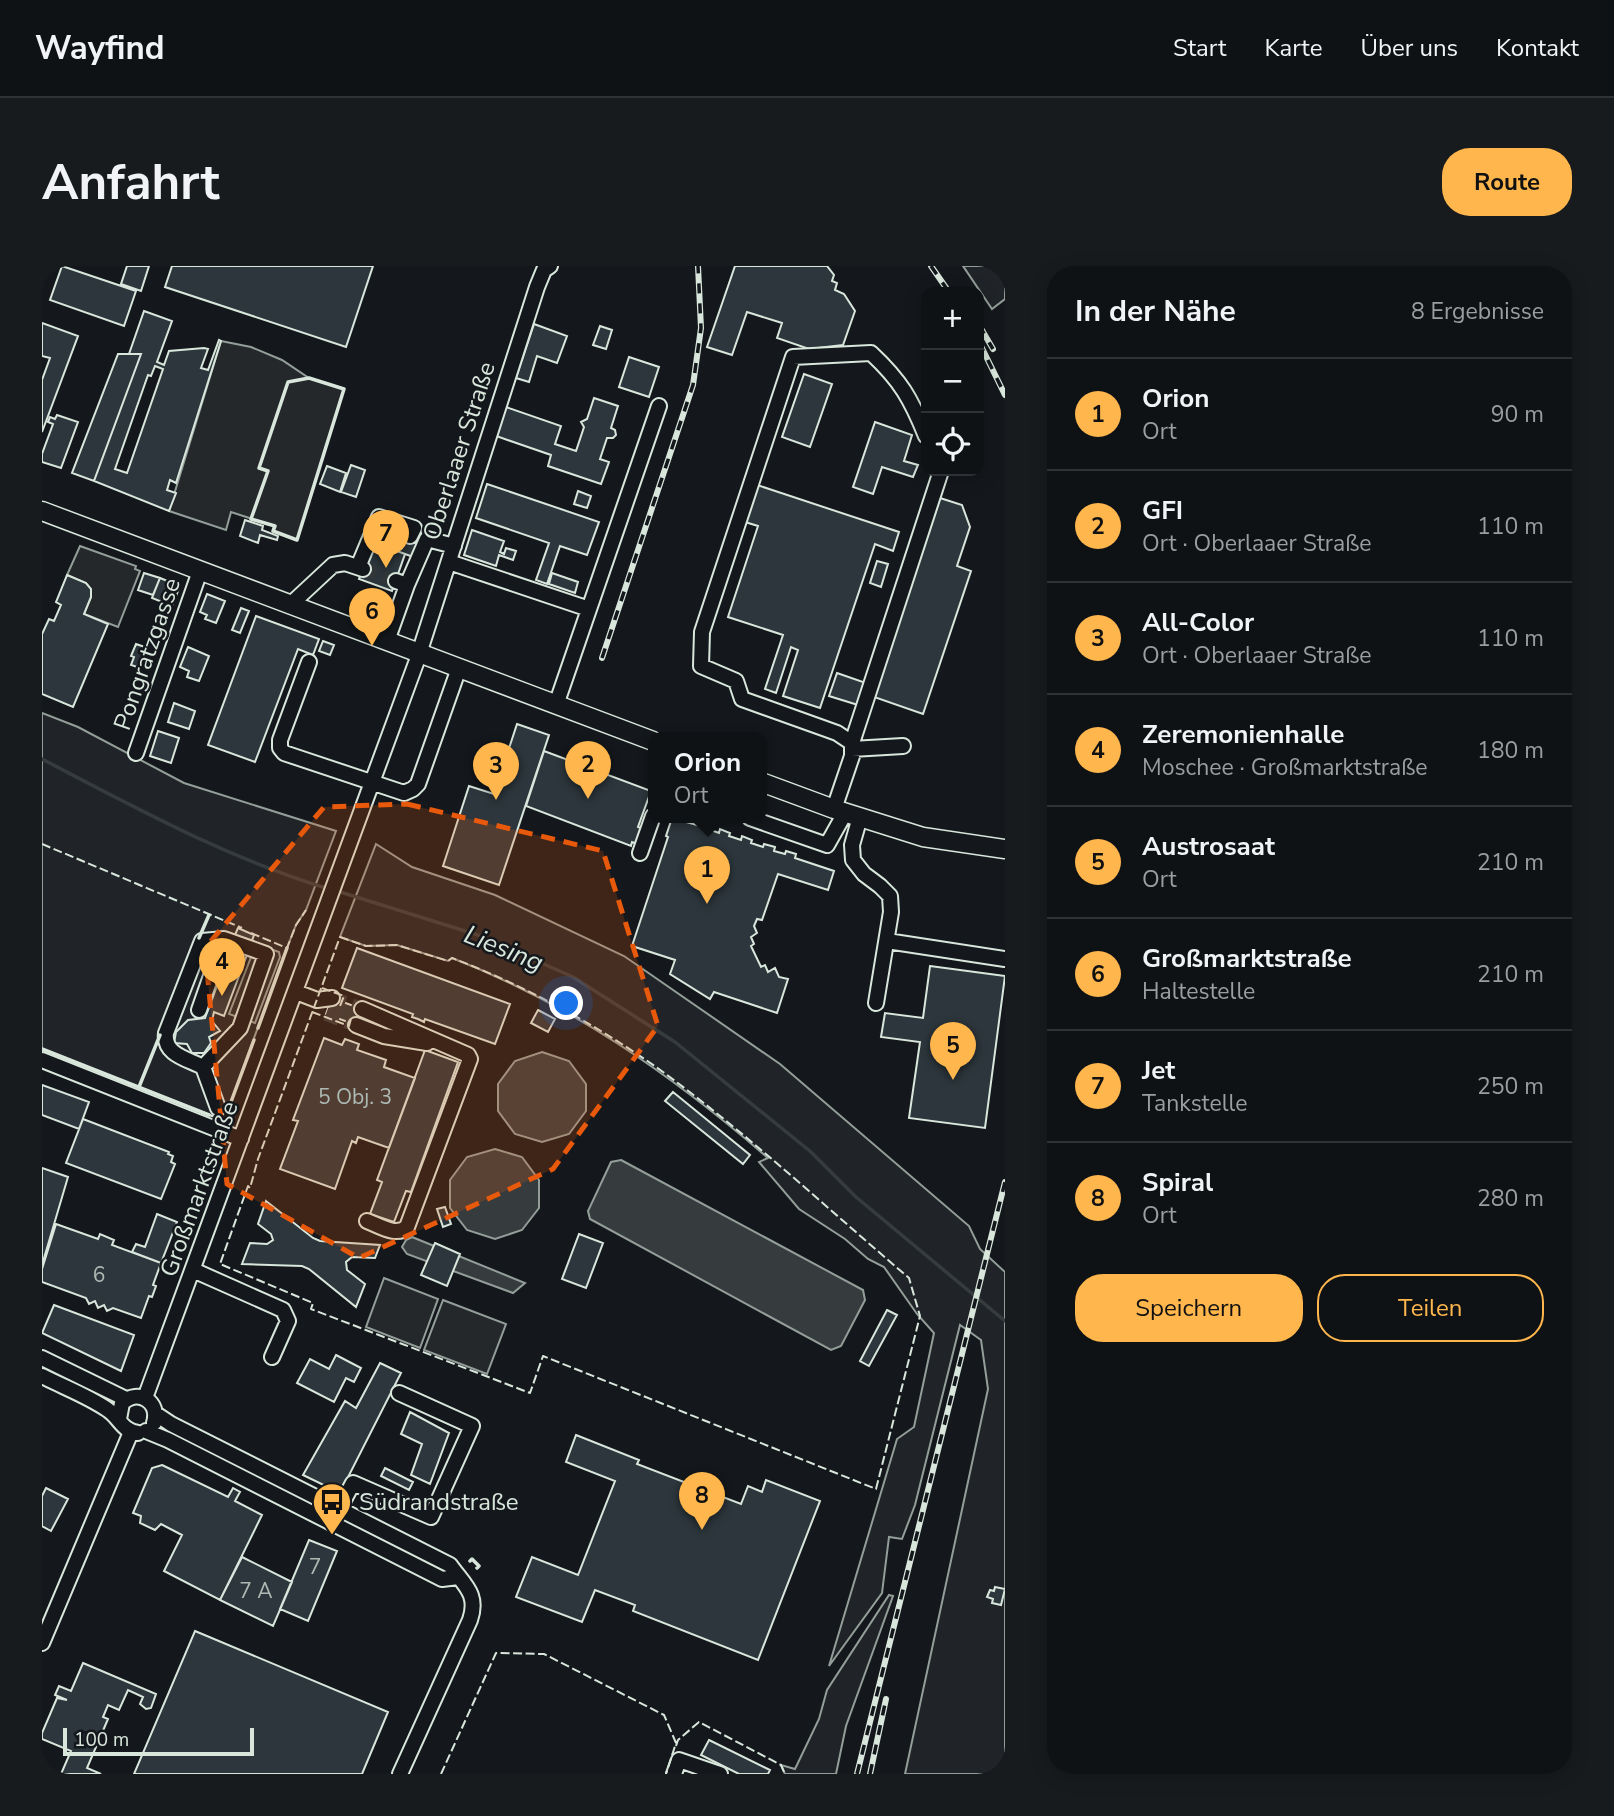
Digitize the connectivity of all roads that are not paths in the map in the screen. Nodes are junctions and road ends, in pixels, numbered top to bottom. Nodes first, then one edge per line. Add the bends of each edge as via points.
1 (550, 266) edge
2 (491, 376) dead end
3 (510, 383) junction
4 (659, 407) dead end
5 (921, 424) edge
6 (939, 476) edge
7 (42, 511) edge
8 (410, 536) dead end
9 (454, 546) junction
10 (449, 562) junction
11 (200, 571) junction
12 (290, 605) junction
13 (589, 610) junction
14 (387, 641) junction
15 (419, 654) junction
16 (309, 662) dead end
17 (459, 668) junction
18 (556, 705) junction
19 (648, 739) edge
20 (852, 746) junction
21 (903, 746) dead end
22 (136, 752) dead end
23 (372, 784) junction
24 (767, 784) edge
25 (846, 813) junction
26 (651, 823) edge
27 (764, 823) edge
28 (1005, 849) edge
29 (640, 853) dead end
30 (224, 939) junction
31 (887, 941) junction
32 (1005, 959) edge
33 (296, 992) junction
34 (332, 998) tunnel mouth
35 (317, 1000) junction
36 (876, 1003) dead end
37 (362, 1009) tunnel mouth
38 (199, 1010) dead end
39 (326, 1014) tunnel mouth
40 (356, 1025) tunnel mouth
41 (443, 1045) junction
42 (42, 1059) edge
43 (203, 1068) junction
44 (218, 1108) dead end
45 (241, 1139) junction
46 (367, 1221) dead end
47 (193, 1270) junction
48 (272, 1357) dead end
49 (42, 1358) edge
50 (42, 1376) edge
51 (400, 1393) dead end
52 (145, 1398) junction
53 (126, 1399) junction
54 (156, 1414) junction
55 (119, 1419) junction
56 (146, 1431) junction
57 (131, 1432) junction
58 (339, 1509) junction
59 (458, 1577) junction
60 (42, 1643) edge
61 (400, 1774) edge
62 (674, 1774) edge
63 (719, 1774) edge

1 - 3 street, Oberlaaer Straße via 525,303
2 - 3 street
3 - 9 street, Oberlaaer Straße
4 - 13 street
5 - 20 street via 895,374 871,353 793,357 702,632 701,666 736,681 742,699 837,733
6 - 20 street
7 - 11 main road
8 - 12 street via 414,528 379,517 361,568 333,565
9 - 10 street, Oberlaaer Straße
9 - 14 street via 427,539 401,583
10 - 13 street
10 - 15 street, Oberlaaer Straße
11 - 12 main road
11 - 22 street, Pongratzgasse
12 - 14 main road
13 - 18 street
14 - 15 main road
15 - 17 main road
15 - 23 street
16 - 23 street via 279,740 280,748
17 - 18 main road
17 - 23 street via 418,784 404,793
18 - 19 main road
20 - 21 street
20 - 25 street
23 - 33 street, Großmarktstraße
24 - 25 main road
25 - 27 street via 827,845
25 - 28 main road via 923,837
25 - 31 street via 853,860 890,896
26 - 29 street
30 - 38 street
30 - 43 street via 202,941 165,1042 170,1051
30 - 43 street via 266,954 240,1028
31 - 32 street
31 - 36 street
33 - 35 street
33 - 45 street, Großmarktstraße
34 - 35 street
35 - 39 street
37 - 41 street
40 - 41 street via 384,1036
41 - 46 street via 468,1055 470,1063 407,1227 395,1232
42 - 45 street
43 - 44 street
45 - 47 street, Großmarktstraße
47 - 48 street via 283,1310 288,1321
47 - 52 street, Großmarktstraße
49 - 53 street
50 - 55 street
51 - 58 street via 472,1426 431,1517 353,1483
52 - 53 street
52 - 54 street
53 - 55 street
54 - 56 street
54 - 58 street
55 - 57 street
56 - 57 street
56 - 59 street via 442,1579
57 - 60 street
58 - 59 street via 450,1565
59 - 61 street via 474,1604 470,1620
62 - 63 street via 680,1760

